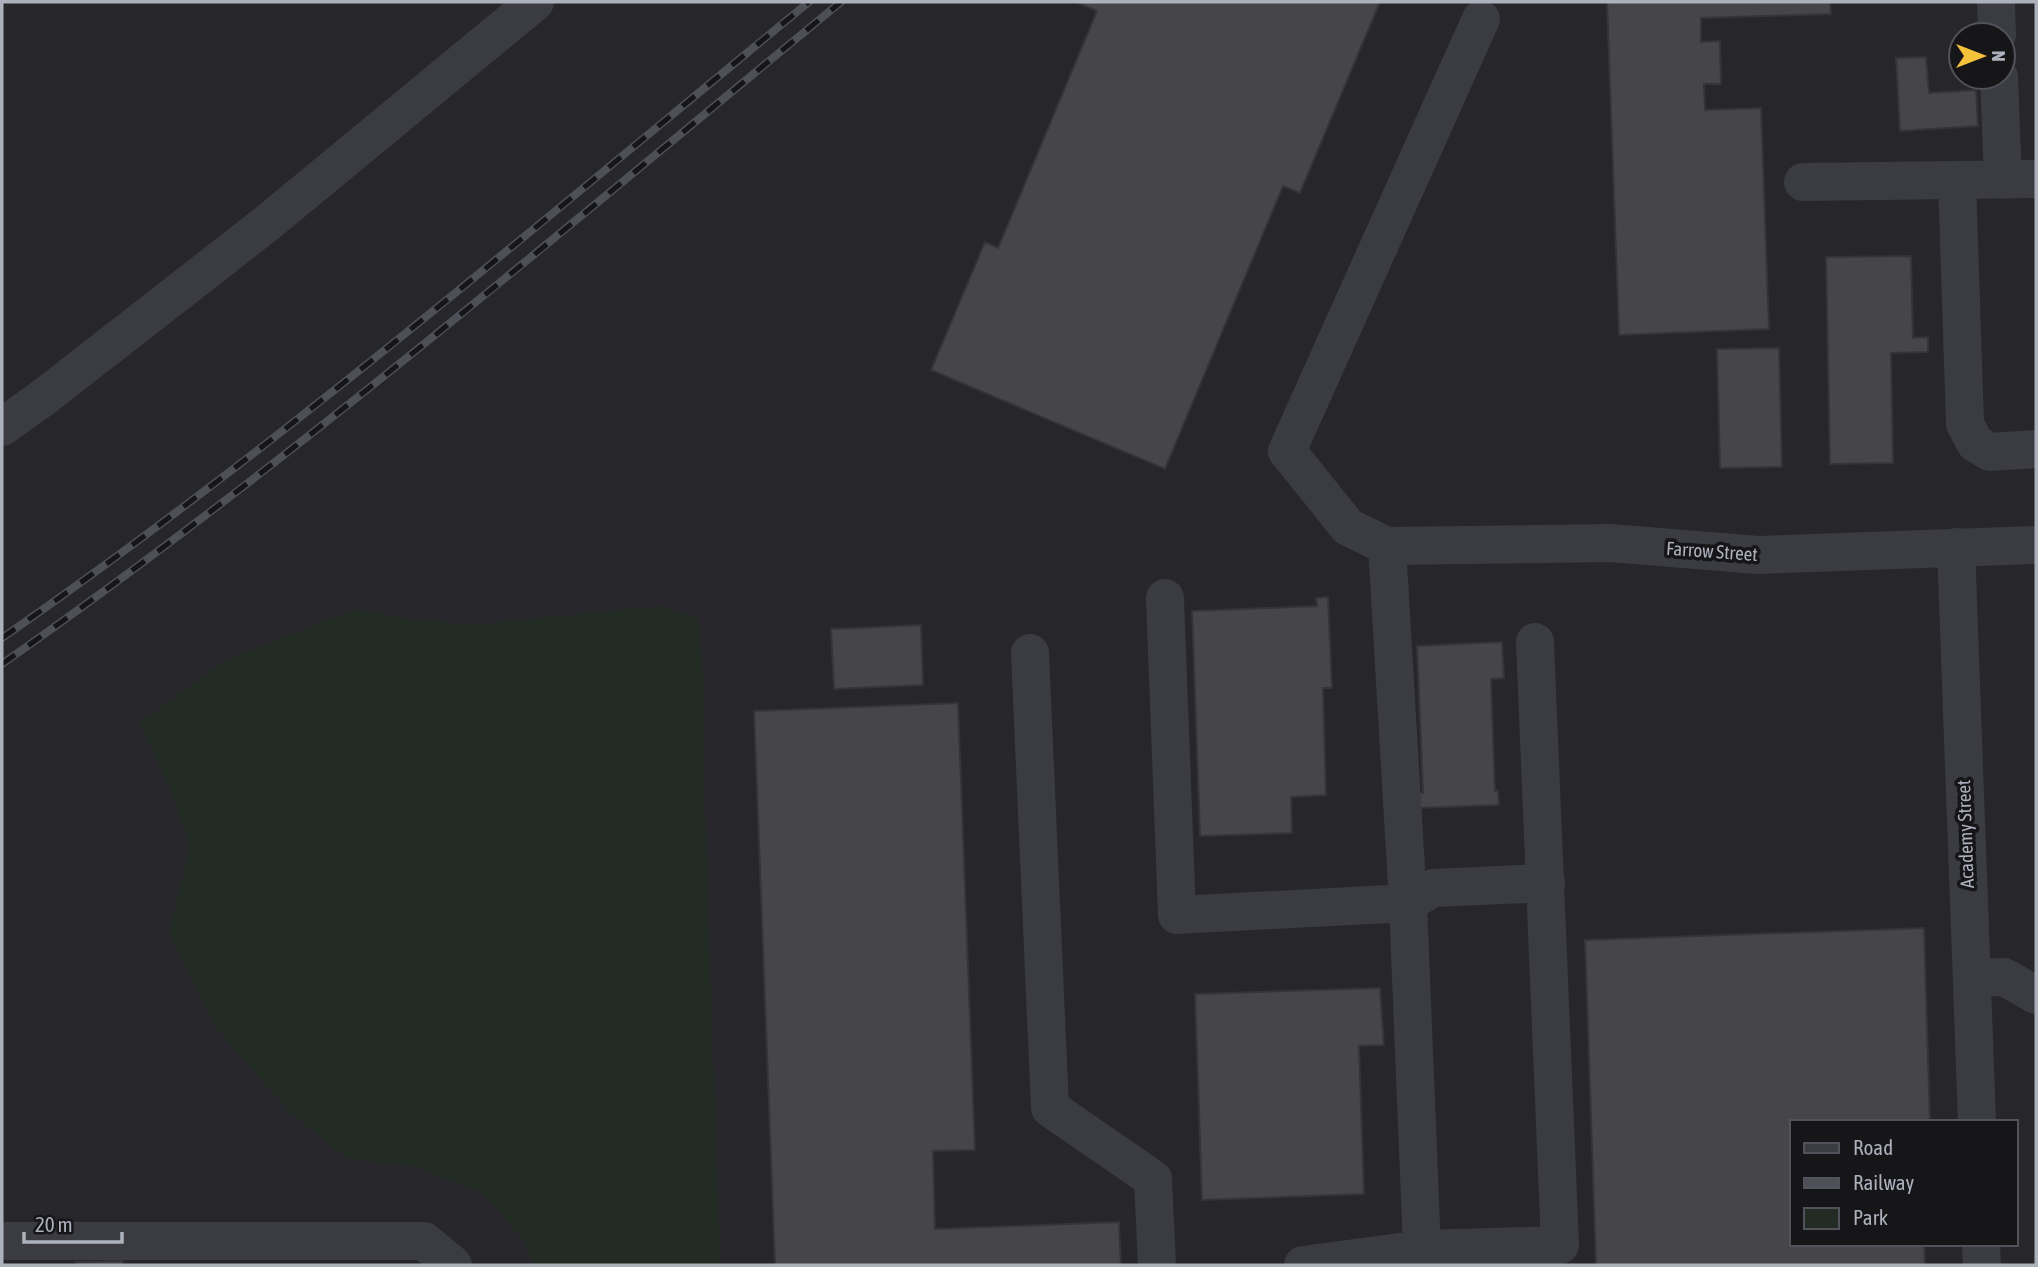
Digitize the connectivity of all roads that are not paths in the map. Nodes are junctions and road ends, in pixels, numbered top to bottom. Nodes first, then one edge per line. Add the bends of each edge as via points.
1 (535, 2) edge
2 (1996, 2) edge
3 (1481, 19) dead end
4 (1997, 21) edge
5 (2002, 91) edge
6 (1957, 180) junction
7 (2020, 180) edge
8 (1803, 182) dead end
9 (2, 427) edge
10 (2036, 450) edge
11 (2036, 545) edge
12 (1387, 546) junction
13 (1956, 547) junction
14 (1165, 598) dead end
15 (1535, 642) dead end
16 (1030, 653) dead end
17 (1546, 883) junction
18 (1408, 903) junction
19 (1972, 978) junction
20 (2036, 995) edge
21 (1977, 1120) edge
22 (2, 1241) edge
23 (1981, 1246) edge
24 (1422, 1249) junction
25 (453, 1265) edge
26 (1157, 1265) edge
27 (1303, 1265) edge
28 (1982, 1265) edge

1 - 9 street via 266,224
2 - 4 street
3 - 12 street via 1287,452 1348,527
5 - 7 street
6 - 7 street
6 - 8 street
6 - 10 street via 1965,425 1975,443 1990,452
11 - 13 street, Farrow Street
12 - 13 street, Farrow Street via 1610,543 1758,555
12 - 18 street
13 - 19 street, Academy Street
14 - 18 street via 1177,915
15 - 17 street
16 - 26 street via 1049,1108 1153,1179
17 - 18 street via 1433,888
17 - 24 street via 1560,1245
18 - 24 street
19 - 20 street via 2004,977
19 - 21 street, Academy Street
22 - 25 street via 424,1241
23 - 28 street
24 - 27 street

